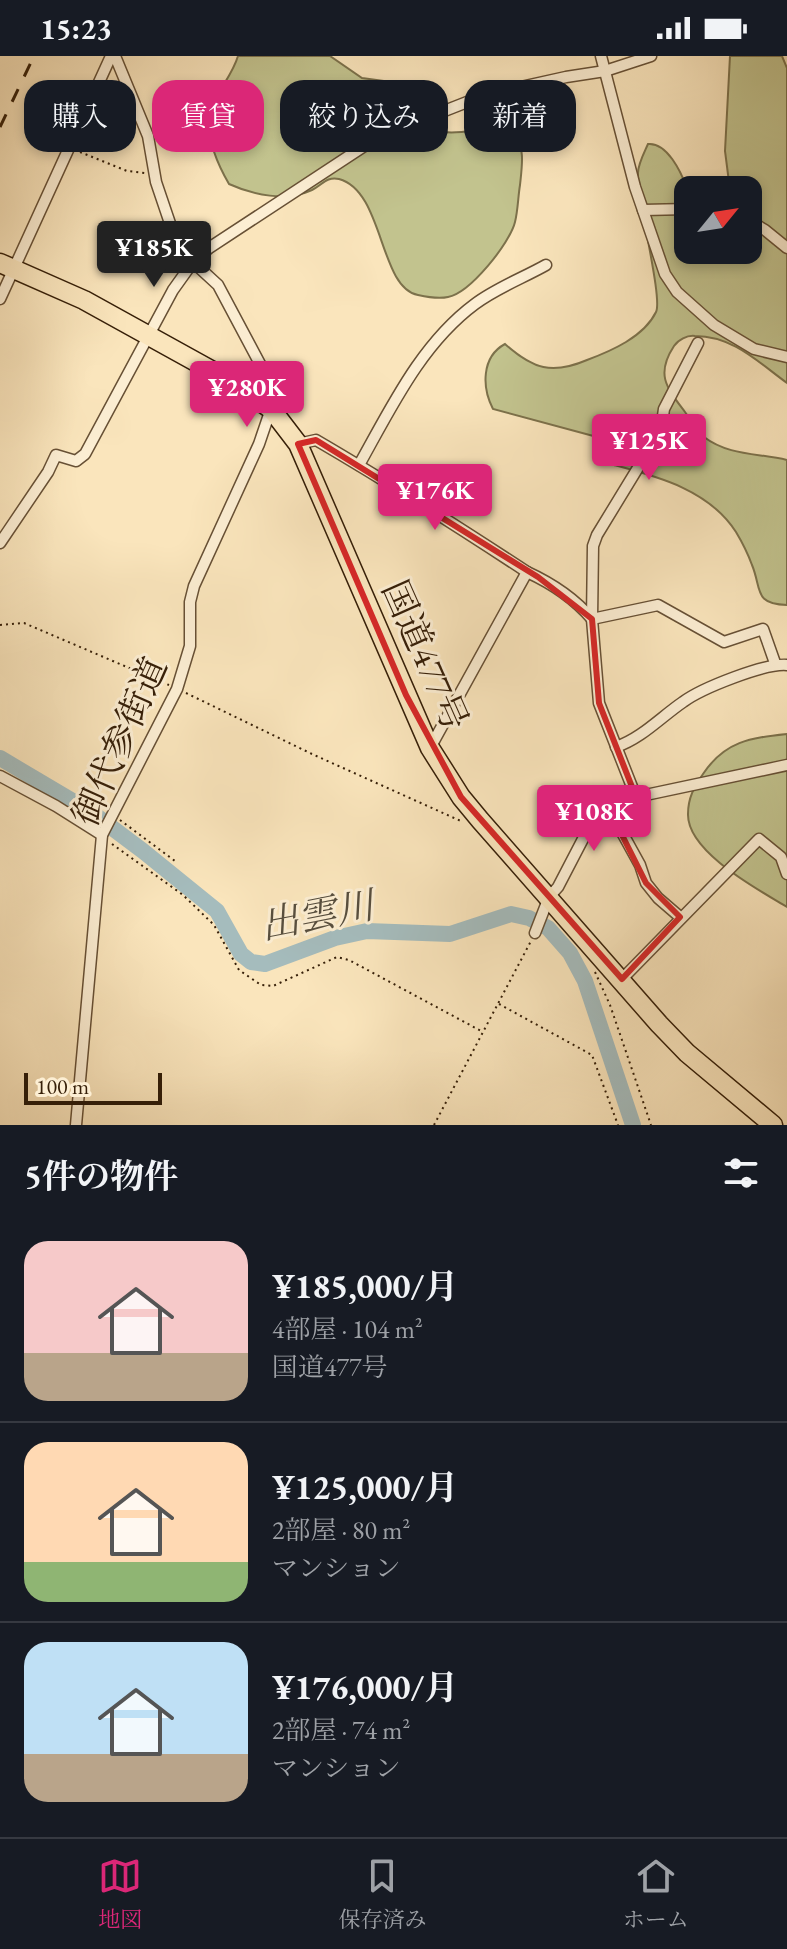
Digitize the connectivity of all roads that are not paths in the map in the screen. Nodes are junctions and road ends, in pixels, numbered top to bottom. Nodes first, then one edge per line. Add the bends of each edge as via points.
1 (113, 56) edge
2 (601, 56) edge
3 (651, 56) edge
4 (605, 71) junction
5 (674, 209) edge
6 (643, 210) junction
7 (762, 228) edge
8 (787, 248) edge
9 (193, 262) junction
10 (546, 265) dead end
11 (7, 266) edge
12 (0, 299) edge
13 (148, 335) junction
14 (698, 343) dead end
15 (787, 357) edge
16 (272, 410) junction
17 (298, 444) junction
18 (359, 465) junction
19 (0, 543) edge
20 (527, 572) junction
21 (592, 619) junction
22 (775, 663) junction
23 (787, 665) edge
24 (616, 747) junction
25 (430, 748) junction
26 (787, 765) edge
27 (0, 776) edge
28 (636, 797) junction
29 (608, 807) junction
30 (104, 832) junction
31 (787, 874) edge
32 (548, 905) junction
33 (680, 917) junction
34 (535, 933) road end
35 (622, 979) junction
36 (76, 1125) edge
37 (773, 1125) edge

1 - 9 street via 148,136 177,244
1 - 11 street
2 - 4 street
3 - 4 street
4 - 6 street
4 - 9 street via 485,95 378,137
5 - 6 street
6 - 15 street via 665,274 677,292 714,325 754,349
7 - 8 street
9 - 13 street
9 - 16 street via 218,285 243,329 276,394
10 - 18 street via 490,294 447,329 412,371
11 - 12 street
11 - 13 highway, 国道477号
13 - 16 highway, 国道477号
13 - 19 street via 85,454 76,461 56,455
14 - 21 street via 664,409 661,430 597,535
16 - 17 highway, 国道477号
16 - 30 street, 御代参街道 via 194,586 190,646 177,689
17 - 18 street via 316,440
17 - 25 highway, 国道477号
18 - 20 street
20 - 21 street via 580,605
20 - 25 street
21 - 22 street via 658,605 724,642 763,629
21 - 24 street via 599,703
22 - 23 street
22 - 24 street via 709,687
24 - 28 street
25 - 32 highway, 国道477号 via 461,797
26 - 28 street
27 - 30 street
28 - 29 street
29 - 32 street via 597,812
29 - 33 street via 646,883
30 - 36 street, 御代参街道
31 - 33 street via 781,857 759,839
32 - 34 street
32 - 35 highway, 国道477号
33 - 35 street
35 - 37 highway, 国道477号 via 687,1053

